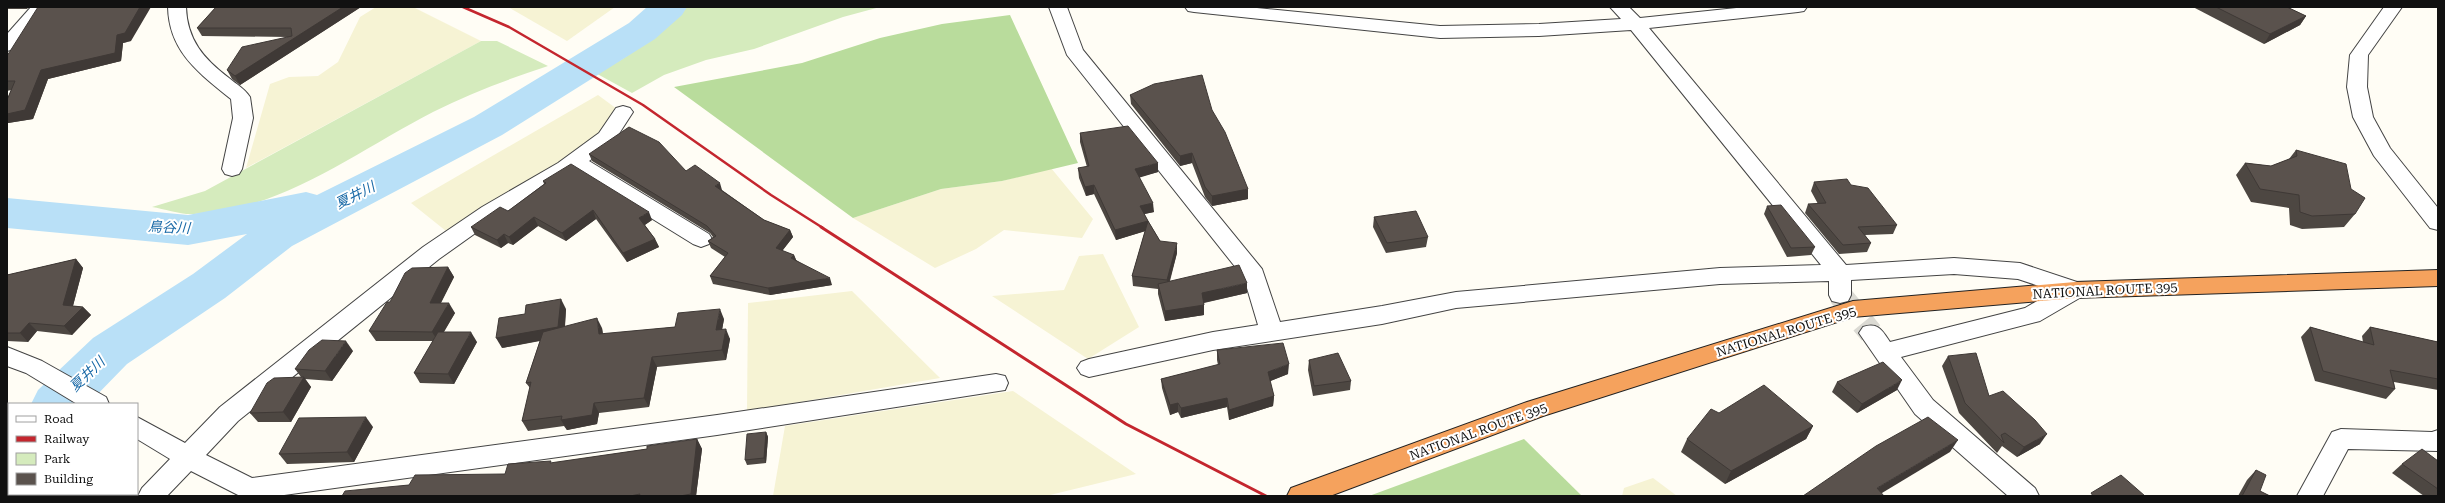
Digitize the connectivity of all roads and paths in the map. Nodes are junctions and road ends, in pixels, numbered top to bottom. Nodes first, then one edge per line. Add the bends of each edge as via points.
1 (40, 7) edge
2 (177, 7) edge
3 (1058, 7) edge
4 (1194, 7) edge
5 (1619, 7) edge
6 (1798, 7) edge
7 (2393, 7) edge
8 (1636, 24) junction
9 (7, 45) edge
10 (623, 112) dead end
11 (574, 161) junction
12 (232, 169) dead end
13 (2438, 223) edge
14 (702, 240) dead end
15 (1840, 273) junction
16 (2438, 278) edge
17 (2075, 290) junction
18 (1840, 295) tunnel mouth
19 (1272, 333) junction
20 (7, 356) edge
21 (1089, 368) dead end
22 (996, 382) dead end
23 (95, 403) edge
24 (138, 429) edge
25 (2438, 440) edge
26 (178, 452) junction
27 (1306, 494) edge
28 (151, 496) edge
29 (2026, 496) edge
30 (2310, 496) edge

1 - 9 street
2 - 12 street via 175,21 184,44 195,59 240,97 243,118
3 - 19 street via 1074,51 1254,274
4 - 8 street via 1440,32 1539,30
5 - 8 street
6 - 8 street
7 - 13 street via 2359,55 2357,87 2363,117 2381,151
8 - 15 street
10 - 11 street via 606,138
11 - 14 street via 623,190 659,216
11 - 26 street via 490,212 431,253
15 - 17 street via 1954,266 1984,268 2020,271
15 - 18 street
15 - 19 street via 1720,276 1456,300
16 - 17 highway, NATIONAL ROUTE 395
17 - 27 highway, NATIONAL ROUTE 395 via 1853,309 1536,410
17 - 29 street via 2032,316 1878,342 1924,407
19 - 21 street via 1213,341
20 - 23 street via 34,367
22 - 26 street via 693,429 250,489
24 - 26 street
25 - 30 street via 2436,442 2341,439
26 - 28 street

